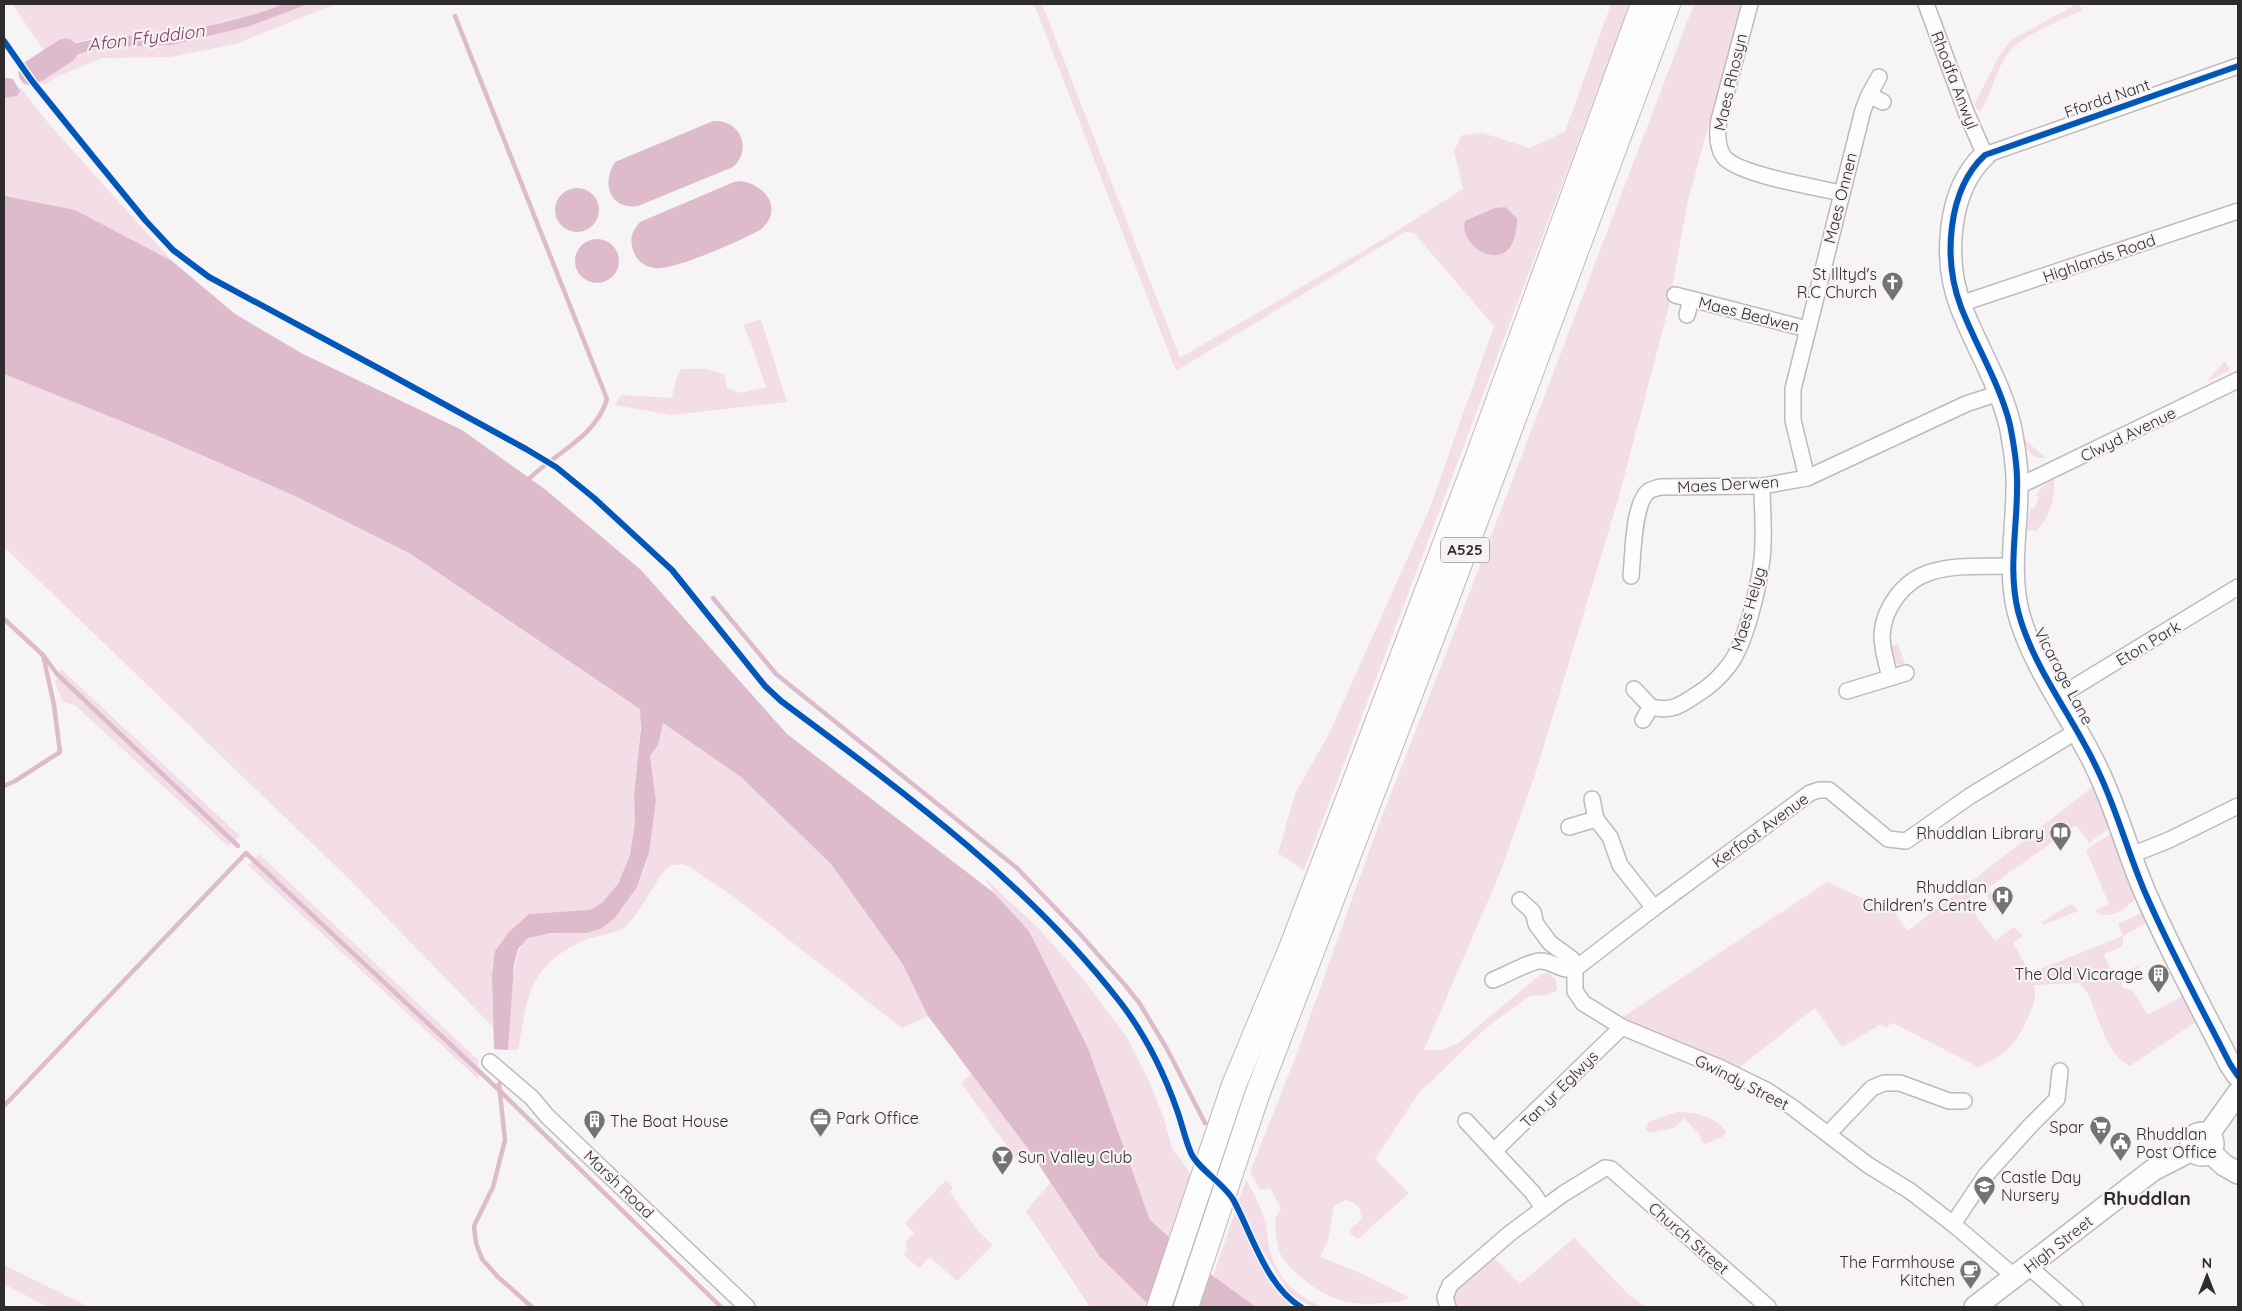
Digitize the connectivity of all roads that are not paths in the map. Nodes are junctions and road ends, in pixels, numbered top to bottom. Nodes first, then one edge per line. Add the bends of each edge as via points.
1 (1643, 4) edge
2 (1668, 4) edge
3 (1750, 4) edge
4 (1926, 4) edge
5 (2238, 66) edge
6 (1879, 77) dead end
7 (1868, 95) junction
8 (1883, 102) dead end
9 (1985, 155) junction
10 (1841, 193) junction
11 (2238, 211) edge
12 (1675, 295) dead end
13 (1691, 299) junction
14 (1960, 304) junction
15 (1687, 315) dead end
16 (1807, 329) junction
17 (2238, 380) edge
18 (1999, 393) junction
19 (1807, 478) junction
20 (1762, 486) junction
21 (2018, 487) junction
22 (2012, 566) junction
23 (1631, 576) dead end
24 (2238, 587) edge
25 (1906, 673) dead end
26 (1890, 678) junction
27 (1634, 689) dead end
28 (1847, 692) dead end
29 (2058, 697) junction
30 (1651, 707) junction
31 (1643, 720) dead end
32 (2077, 731) junction
33 (1592, 799) dead end
34 (2238, 806) edge
35 (1596, 819) junction
36 (1569, 827) dead end
37 (2129, 856) junction
38 (1520, 900) dead end
39 (1654, 908) junction
40 (1575, 970) junction
41 (1493, 980) dead end
42 (1622, 1027) junction
43 (490, 1062) dead end
44 (2060, 1071) dead end
45 (2238, 1076) edge
46 (2238, 1093) edge
47 (1964, 1101) dead end
48 (1466, 1121) dead end
49 (1828, 1134) junction
50 (2203, 1146) junction
51 (1495, 1150) junction
52 (2238, 1173) edge
53 (1543, 1208) junction
54 (1953, 1224) junction
55 (2022, 1271) junction
56 (747, 1307) edge
57 (1160, 1307) edge
58 (1186, 1307) edge
59 (1448, 1307) edge
60 (1768, 1307) edge
61 (1975, 1307) edge
62 (2075, 1307) edge

1 - 57 main road, A525 via 1474,468 1292,946 1234,1085
2 - 58 main road, A525 via 1258,1096
3 - 10 street, Maes Rhosyn via 1716,136 1724,157 1743,170
4 - 9 street, Rhodfa Anwyl
5 - 9 street, Ffordd Nant
6 - 7 street, Maes Onnen
7 - 8 street
7 - 10 street, Maes Onnen
9 - 14 street, Vicarage Lane via 1972,167 1951,228
10 - 16 street, Maes Onnen
11 - 14 street, Highlands Road
12 - 13 street, Maes Bedwen
13 - 15 street, Maes Bedwen
13 - 16 street, Maes Bedwen
14 - 18 street, Vicarage Lane
16 - 19 street, Maes Onnen via 1792,405
17 - 21 street, Clwyd Avenue
18 - 19 street, Maes Derwen via 1966,404
18 - 21 street, Vicarage Lane via 2009,423
19 - 20 street, Maes Derwen
20 - 23 street, Maes Derwen via 1660,487 1649,491 1641,501 1637,519
20 - 30 street, Maes Helyg via 1759,581 1737,652 1716,680 1702,692 1668,710
21 - 22 street, Vicarage Lane
22 - 26 street via 1953,568 1931,572 1914,580 1897,596 1886,615 1882,636
22 - 29 street, Vicarage Lane via 2024,634
24 - 29 street, Eton Park
25 - 26 street
26 - 28 street
27 - 30 street
29 - 32 street, Vicarage Lane
30 - 31 street
32 - 37 street, Vicarage Lane via 2099,772
32 - 39 street, Kerfoot Avenue via 1970,796 1906,841 1888,839 1829,790 1810,793
33 - 35 street
34 - 37 street
35 - 36 street
35 - 39 street via 1610,837 1620,865
37 - 45 street, Vicarage Lane via 2187,981
38 - 40 street via 1533,912 1536,924 1550,943 1572,959
39 - 40 street, Kerfoot Avenue
40 - 41 street via 1564,971 1553,964 1535,961
40 - 42 street, Gwindy Street via 1575,991 1583,1003
42 - 49 street, Gwindy Street via 1722,1068 1766,1090
42 - 51 street, Tan yr Eglwys
43 - 56 street, Marsh Road via 532,1098
44 - 54 street via 2057,1099 1986,1175
46 - 50 street
47 - 49 street via 1949,1101 1900,1083 1884,1083 1872,1088
48 - 51 street
49 - 54 street, Gwindy Street
50 - 52 street
50 - 55 street, High Street via 2153,1170
51 - 53 street via 1534,1193
53 - 59 street via 1450,1285 1445,1298
53 - 60 street, Church Street via 1600,1170 1610,1169
54 - 55 street, Gwindy Street
55 - 61 street, High Street
55 - 62 street, Gwindy Street

